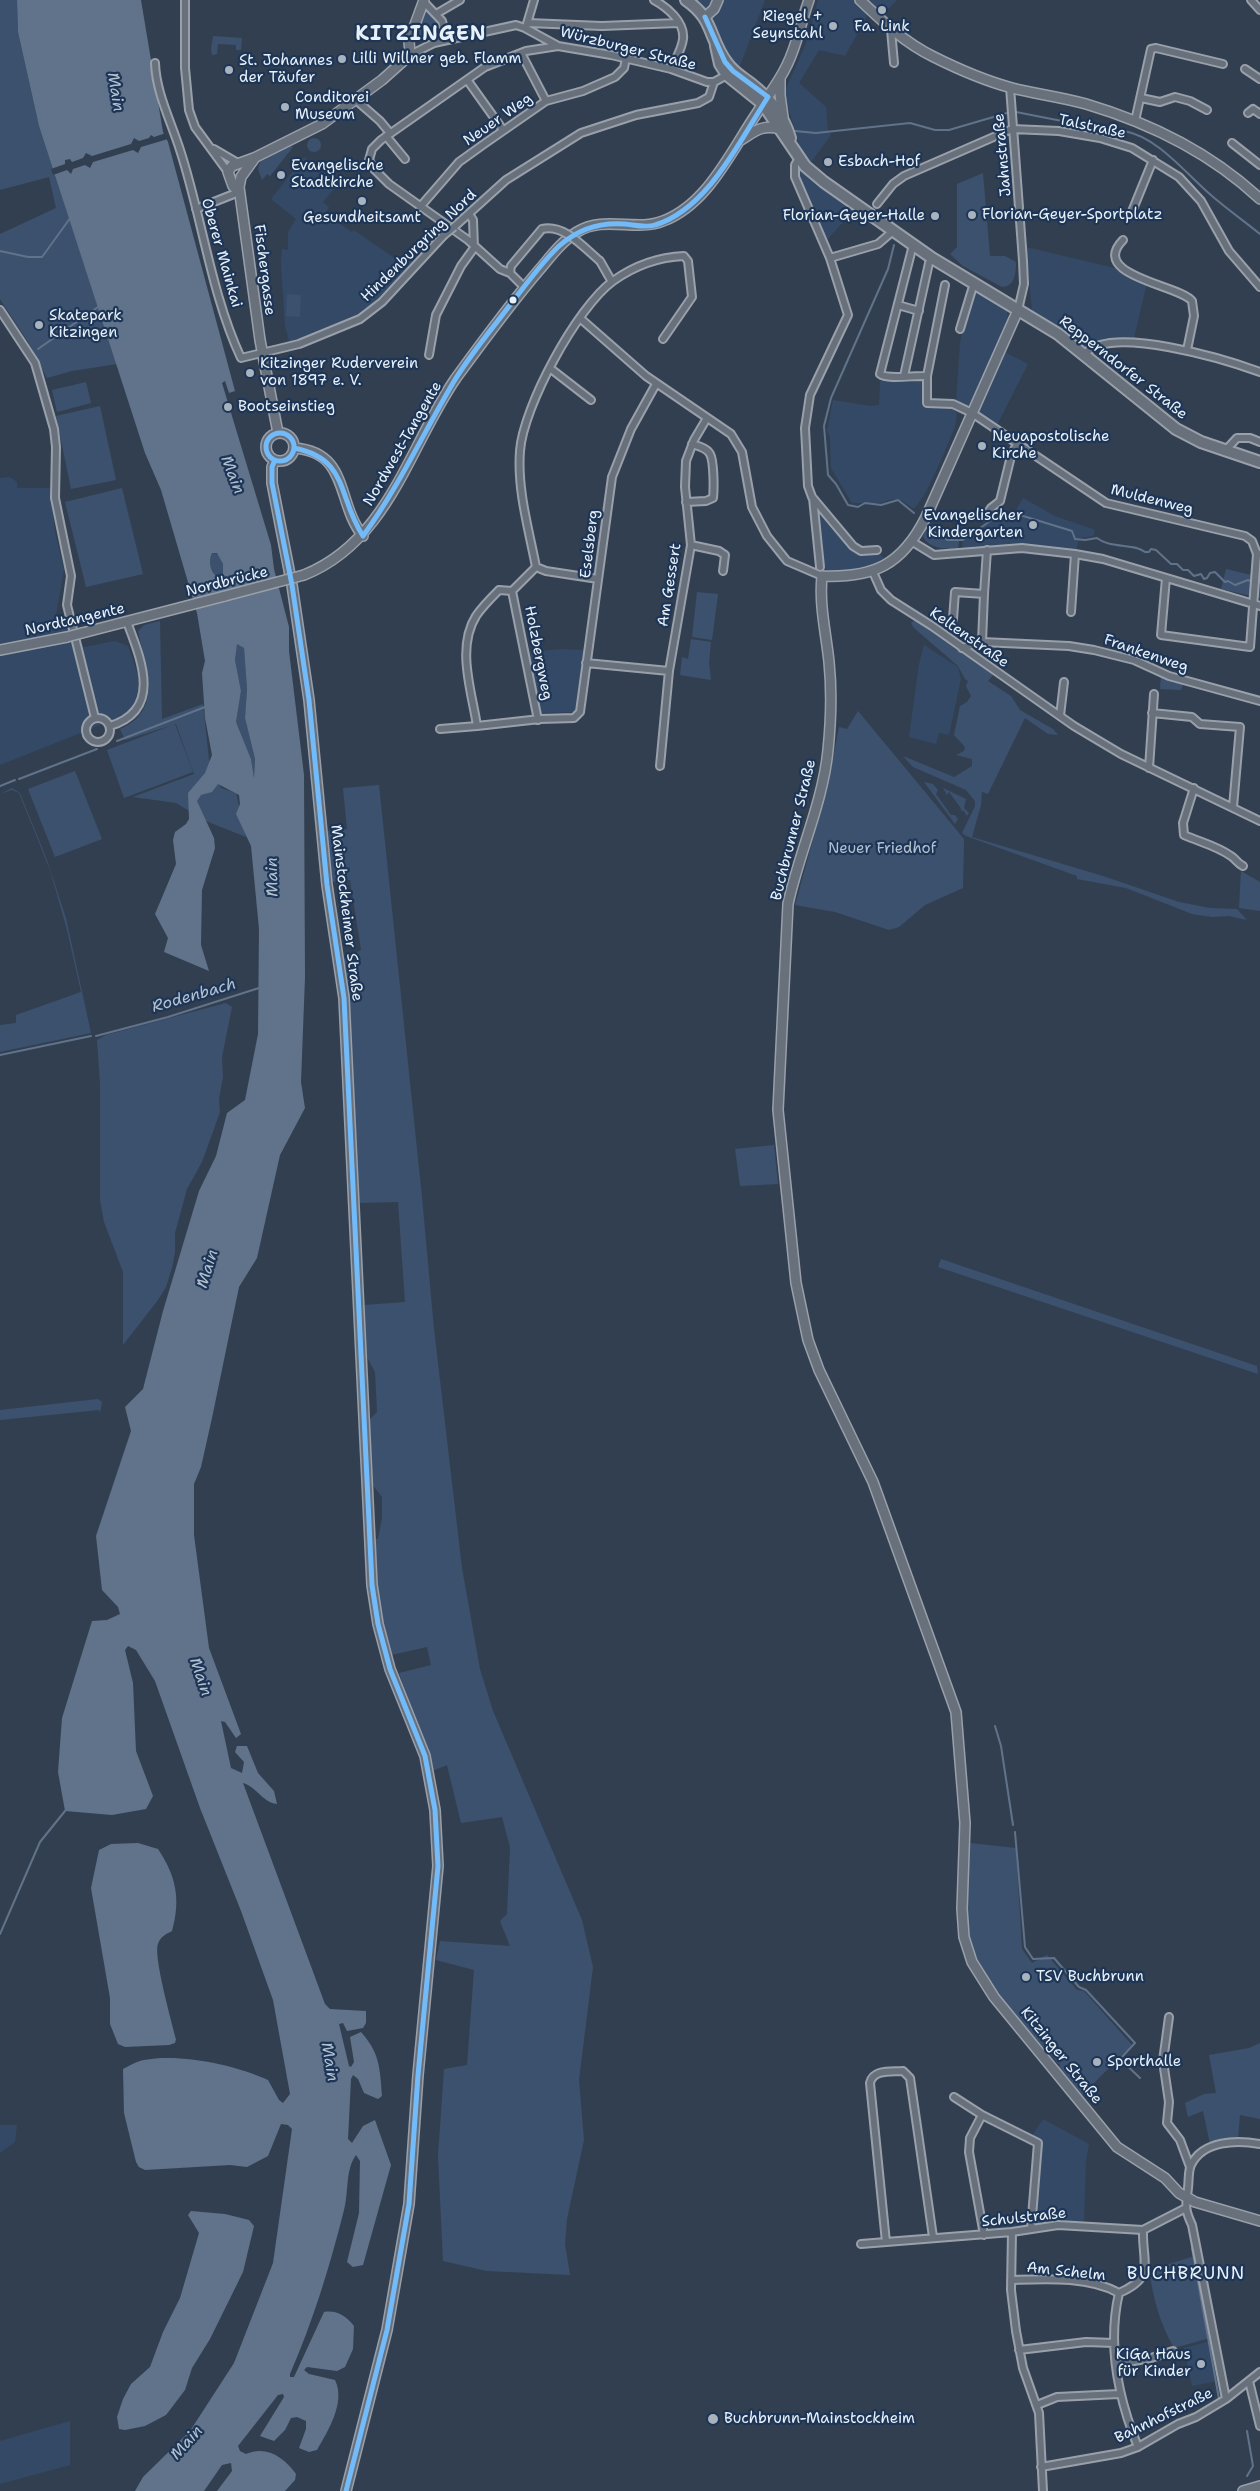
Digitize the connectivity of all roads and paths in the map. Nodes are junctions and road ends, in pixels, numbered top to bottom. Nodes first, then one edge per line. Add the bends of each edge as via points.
1 (185, 0) edge
2 (460, 0) edge
3 (534, 0) edge
4 (654, 0) edge
5 (686, 0) edge
6 (718, 0) edge
7 (809, 0) edge
8 (860, 0) edge
9 (1251, 0) edge
10 (424, 1) edge
11 (1260, 10) edge
12 (436, 14) junction
13 (705, 17) junction
14 (678, 23) junction
15 (527, 25) junction
16 (891, 30) junction
17 (446, 40) junction
18 (558, 46) junction
19 (716, 46) junction
20 (521, 53) junction
21 (410, 55) junction
22 (626, 58) junction
23 (155, 63) dead end
24 (894, 63) dead end
25 (1223, 64) dead end
26 (671, 69) junction
27 (1244, 69) dead end
28 (727, 75) junction
29 (780, 78) junction
30 (1260, 79) edge
31 (468, 81) junction
32 (714, 82) junction
33 (1010, 87) junction
34 (1141, 98) junction
35 (356, 100) junction
36 (546, 101) junction
37 (765, 101) junction
38 (1206, 110) dead end
39 (1248, 113) dead end
40 (1260, 114) edge
41 (1135, 121) junction
42 (782, 124) junction
43 (1012, 129) junction
44 (503, 130) junction
45 (388, 135) junction
46 (737, 143) junction
47 (1232, 143) dead end
48 (212, 148) junction
49 (254, 158) junction
50 (799, 158) junction
51 (405, 159) dead end
52 (1153, 160) junction
53 (238, 163) junction
54 (1260, 165) edge
55 (229, 174) junction
56 (243, 174) junction
57 (240, 192) junction
58 (1260, 199) edge
59 (877, 204) dead end
60 (420, 207) junction
61 (196, 209) junction
62 (469, 214) junction
63 (1131, 214) dead end
64 (893, 231) junction
65 (1123, 240) dead end
66 (913, 245) junction
67 (474, 248) junction
68 (830, 258) junction
69 (932, 258) junction
70 (510, 273) junction
71 (612, 282) junction
72 (974, 283) junction
73 (945, 285) dead end
74 (524, 287) junction
75 (1260, 287) edge
76 (898, 305) junction
77 (0, 310) edge
78 (1018, 310) junction
79 (919, 311) junction
80 (581, 319) junction
81 (960, 329) dead end
82 (663, 339) dead end
83 (1187, 350) junction
84 (262, 352) junction
85 (1085, 354) junction
86 (429, 355) dead end
87 (551, 369) junction
88 (1260, 372) edge
89 (904, 376) junction
90 (927, 376) junction
91 (656, 384) junction
92 (591, 400) dead end
93 (972, 413) junction
94 (707, 418) junction
95 (278, 433) junction
96 (1018, 442) junction
97 (1260, 442) edge
98 (692, 444) junction
99 (294, 448) junction
100 (1224, 451) junction
101 (275, 460) junction
102 (1260, 462) edge
103 (812, 497) junction
104 (686, 502) junction
105 (985, 517) dead end
106 (362, 536) junction
107 (911, 541) junction
108 (690, 545) junction
109 (877, 550) dead end
110 (987, 550) junction
111 (1075, 554) junction
112 (1259, 554) edge
113 (536, 567) junction
114 (723, 571) dead end
115 (821, 571) junction
116 (874, 572) junction
117 (1166, 578) junction
118 (598, 579) junction
119 (512, 591) junction
120 (984, 594) junction
121 (1252, 604) junction
122 (1260, 606) edge
123 (1071, 612) dead end
124 (156, 615) joint
125 (953, 619) dead end
126 (127, 622) junction
127 (982, 642) junction
128 (962, 648) junction
129 (0, 650) edge
130 (586, 662) junction
131 (669, 671) junction
132 (1064, 682) dead end
133 (1154, 694) dead end
134 (1260, 701) edge
135 (1152, 713) junction
136 (1060, 716) junction
137 (95, 718) junction
138 (538, 720) junction
139 (110, 726) junction
140 (477, 726) junction
141 (440, 729) dead end
142 (660, 766) dead end
143 (1149, 768) junction
144 (1194, 788) junction
145 (1233, 807) junction
146 (1260, 821) edge
147 (1243, 866) dead end
148 (965, 1823) joint
149 (1169, 2017) dead end
150 (954, 2097) dead end
151 (982, 2115) junction
152 (1260, 2144) edge
153 (1190, 2167) junction
154 (1187, 2198) junction
155 (1184, 2209) junction
156 (1260, 2221) edge
157 (1031, 2229) junction
158 (1143, 2230) junction
159 (1012, 2232) junction
160 (984, 2235) junction
161 (933, 2237) junction
162 (886, 2242) junction
163 (861, 2244) dead end
164 (1011, 2280) junction
165 (1118, 2293) junction
166 (1114, 2343) junction
167 (1019, 2350) junction
168 (1173, 2350) dead end
169 (1116, 2364) junction
170 (1260, 2372) edge
171 (1249, 2381) junction
172 (1119, 2394) junction
173 (1226, 2399) junction
174 (1037, 2405) junction
175 (1260, 2426) edge
176 (1138, 2447) junction
177 (1042, 2467) junction
178 (1260, 2486) edge
179 (346, 2491) edge
180 (1043, 2491) edge
181 (1243, 2491) edge

1 - 48 street via 186,97 195,127
2 - 12 street
3 - 15 street
4 - 14 street via 669,10
5 - 13 main road
6 - 13 main road
7 - 29 main road, Nordwest-Tangente via 791,57
8 - 16 main road
9 - 11 street
10 - 12 street
10 - 21 main road via 409,41
12 - 17 street via 442,22
13 - 19 main road
14 - 15 street
14 - 26 street via 682,42
15 - 17 street via 506,26
15 - 18 street, Würzburger Straße
16 - 24 street
16 - 33 main road via 933,56
17 - 21 street
18 - 20 street
18 - 22 street, Würzburger Straße
19 - 28 main road via 720,64
19 - 37 main road via 730,67
20 - 31 street via 485,67
20 - 36 street
21 - 35 main road
22 - 26 street, Würzburger Straße
22 - 36 street, Neuer Weg via 624,68 610,80
23 - 61 street, Oberer Mainkai via 158,88
25 - 34 street via 1154,48 1150,52
26 - 32 street, Würzburger Straße
27 - 30 street
28 - 32 street, Würzburger Straße
28 - 37 main road
29 - 37 main road, Nordwest-Tangente
29 - 42 main road
31 - 44 street
31 - 45 street via 450,90
32 - 62 street, Hindenburgring Nord via 709,97 698,103 636,114 581,133 506,180
33 - 41 main road via 1085,104
33 - 43 street, Jahnstraße
34 - 38 street via 1160,102 1175,98 1190,101
34 - 41 street
35 - 45 street via 380,121
35 - 49 main road via 322,124
36 - 44 street, Neuer Weg
37 - 42 main road, Repperndorfer Straße
37 - 46 main road, Nordwest-Tangente
39 - 40 street via 1253,109
41 - 58 main road via 1172,137 1207,158 1240,180
42 - 46 main road via 758,128
42 - 50 main road, Repperndorfer Straße
43 - 52 street, Talstraße via 1059,131 1100,138 1132,148
43 - 59 street, Talstraße via 904,176 892,184
43 - 78 street, Jahnstraße via 1024,261 1024,284
44 - 60 street, Neuer Weg via 459,162
45 - 51 street
45 - 60 street via 372,149 369,163 389,184
46 - 74 main road, Nordwest-Tangente via 703,193 674,217 654,225 610,223 582,229 558,247
47 - 54 street
48 - 53 street
48 - 55 street
49 - 53 main road
49 - 56 main road
50 - 64 main road, Repperndorfer Straße via 819,178
50 - 68 street, Repperndorfer Straße via 795,169 799,187
52 - 63 street
52 - 75 street, Talstraße via 1179,177 1201,201 1229,251
53 - 55 main road via 232,166
53 - 56 main road
55 - 56 main road via 235,178
55 - 57 main road via 233,186
56 - 57 main road
57 - 61 street
57 - 84 main road, Fischergasse
60 - 67 street via 468,240
61 - 84 street, Oberer Mainkai via 224,312 241,358
62 - 67 street via 473,220
62 - 84 street, Hindenburgring Nord, bridge via 443,236 382,302 360,319 306,342
64 - 66 main road, Repperndorfer Straße
64 - 68 street via 878,244
65 - 83 street via 1117,248 1121,268 1183,294 1192,301 1194,316
66 - 69 main road, Repperndorfer Straße
66 - 76 street
67 - 70 street
67 - 86 street via 436,315
68 - 103 street, Buchbrunner Straße via 848,315 810,396 806,412 808,486
69 - 72 main road, Repperndorfer Straße
69 - 79 street
70 - 71 street, bridge via 511,266 542,229 550,227 562,230 600,261
70 - 74 street
71 - 80 street
71 - 82 street via 654,260 684,256 688,262 692,297
72 - 78 main road, Repperndorfer Straße
72 - 81 street
73 - 90 street
74 - 106 main road, Nordwest-Tangente via 454,382 382,511
76 - 79 street
76 - 89 street via 880,374 888,378
77 - 137 street via 35,363 54,429 55,498 71,572 67,605
78 - 85 main road, Repperndorfer Straße
78 - 93 main road
79 - 89 street
80 - 87 street
80 - 91 street
83 - 85 street via 1111,343 1097,345
83 - 88 street
84 - 95 main road
85 - 100 main road, Repperndorfer Straße via 1176,429
87 - 92 street
87 - 113 street via 532,406 520,450 522,490
89 - 90 street
90 - 93 street, Muldenweg via 927,403 953,404
91 - 94 street
91 - 118 street, Eselsberg via 631,429 612,476
93 - 96 street, Muldenweg
93 - 107 main road via 926,517
94 - 98 street, Am Gessert
94 - 115 street via 731,434 738,444 752,506 766,536 787,561
95 - 99 main road via 289,437
95 - 101 main road via 270,437 266,445 268,454
96 - 105 street via 1011,456 1000,501 990,508
96 - 112 street, Muldenweg via 1106,503 1245,536
97 - 100 street via 1237,438
98 - 104 street, Am Gessert via 686,461
98 - 104 street via 710,454 714,490 713,498
99 - 101 main road via 288,459
99 - 106 main road via 310,449 330,464
100 - 102 main road, Repperndorfer Straße
101 - 179 main road, Mainstockheimer Straße via 272,483 292,585 306,682 327,885 344,998 372,1585 390,1669 425,1756 435,1810 438,1866 409,2204 387,2330
103 - 109 street, Buchbrunner Straße via 853,546 861,551
103 - 115 street, Buchbrunner Straße
104 - 108 street, Am Gessert
106 - 124 main road, Nordbrücke, bridge via 334,560 304,575
107 - 110 street via 934,555
107 - 116 main road via 890,563
108 - 114 street via 725,555
108 - 131 street, Am Gessert
110 - 111 street via 1022,548
110 - 120 street
111 - 117 street
111 - 123 street
112 - 121 street, Muldenweg
113 - 118 street
113 - 119 street
115 - 116 main road via 857,576
115 - 148 main road, Buchbrunner Straße via 821,603 829,664 828,752 788,904 778,1089 779,1132 796,1283 808,1340 819,1370 873,1482 950,1693 960,1742
116 - 128 street, Keltenstraße via 887,597
117 - 121 street
117 - 121 street, Muldenweg via 1161,635 1250,647
118 - 130 street, Eselsberg
119 - 138 street, Holzbergweg
119 - 140 street via 499,590 476,617 468,635 466,652
120 - 125 street via 955,592
120 - 127 street
121 - 122 street
124 - 126 main road, Nordtangente
126 - 129 main road, Nordtangente, bridge
126 - 139 street via 141,665 144,693 133,714
127 - 128 street, Frankenweg
127 - 134 street, Frankenweg via 1069,646 1107,652 1169,676
128 - 136 street, Keltenstraße
130 - 131 street
130 - 138 street, Eselsberg via 578,716
131 - 142 street, Am Gessert
132 - 136 street
133 - 135 street
135 - 143 street
135 - 145 street via 1192,717 1200,724 1240,727
136 - 143 street, Keltenstraße
137 - 139 street via 105,720
137 - 139 street via 86,729 94,741 101,742 107,738
138 - 140 street
140 - 141 street
143 - 144 street, Keltenstraße
144 - 145 street, Keltenstraße
144 - 147 street via 1183,823 1184,834 1214,846
145 - 146 street, Keltenstraße
148 - 154 main road, Kitzinger Straße via 962,1909 964,1937 972,1962 994,1997 1106,2135 1117,2147 1165,2178
149 - 153 street via 1163,2061 1169,2102 1168,2123 1180,2140
150 - 151 street
151 - 157 street via 1038,2143
151 - 160 street via 970,2138 969,2152
152 - 153 street via 1231,2141 1214,2145 1195,2158
153 - 154 street
154 - 155 street
154 - 156 main road, Kitzinger Straße
155 - 158 street
155 - 173 street via 1192,2225
157 - 158 street, Schulstraße via 1058,2225
157 - 159 street, Schulstraße
158 - 165 street, Am Schelm via 1145,2270 1142,2279
159 - 160 street, Schulstraße
159 - 164 street
160 - 161 street, Schulstraße
161 - 162 street, Schulstraße
161 - 162 street via 910,2078 903,2071 876,2073 870,2083
162 - 163 street, Schulstraße
164 - 165 street, Am Schelm via 1081,2283 1110,2288
164 - 167 street
165 - 166 street, Am Schelm
166 - 167 street via 1086,2342
166 - 169 street, Am Schelm
167 - 174 street
168 - 169 street via 1152,2358
169 - 172 street, Am Schelm
170 - 171 street, Bahnhofstraße
171 - 173 street, Bahnhofstraße
171 - 175 street
172 - 174 street via 1057,2397
172 - 176 street, Am Schelm
173 - 176 street, Bahnhofstraße
174 - 177 street
176 - 177 street, Bahnhofstraße
177 - 180 street
178 - 181 main road

